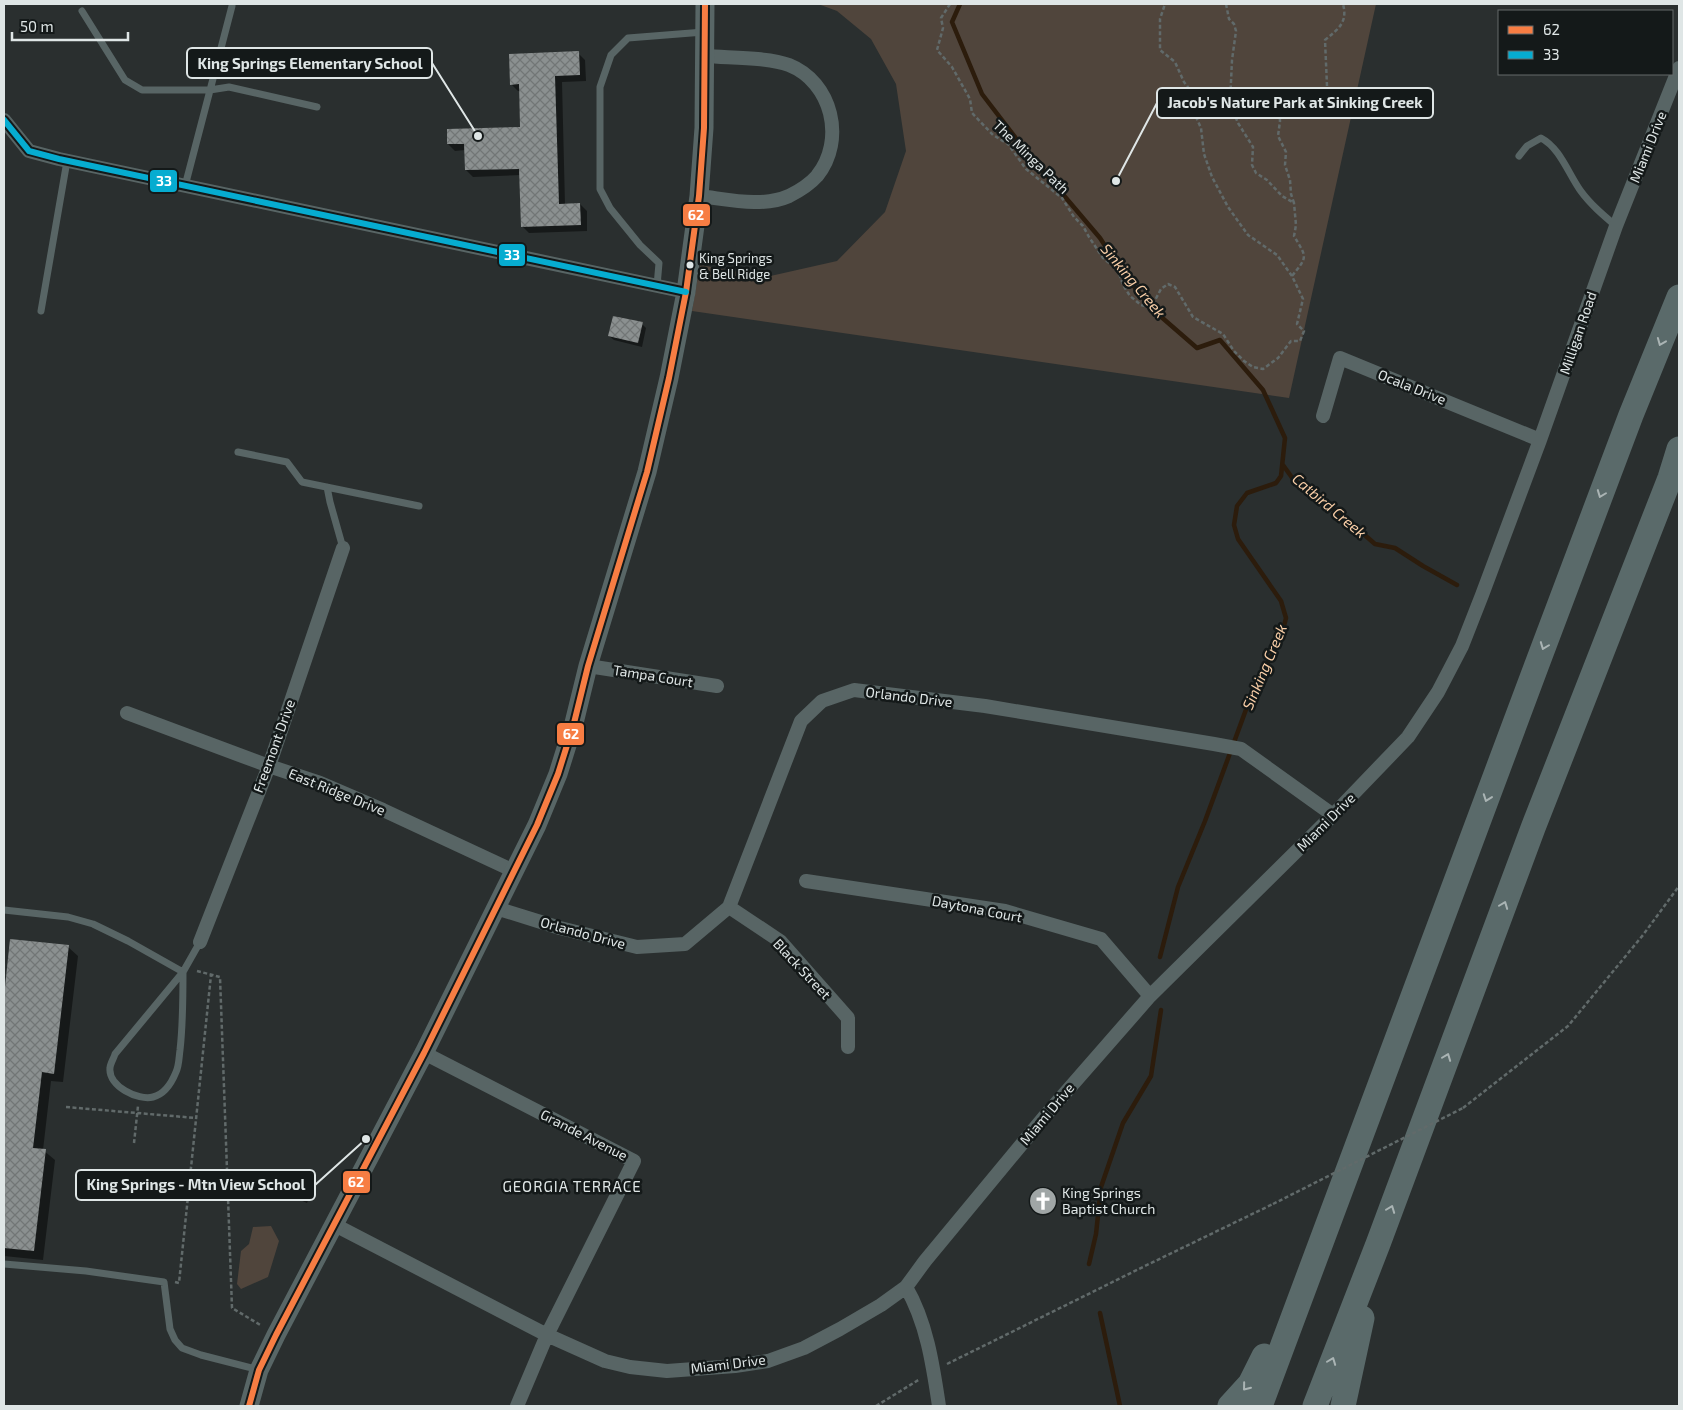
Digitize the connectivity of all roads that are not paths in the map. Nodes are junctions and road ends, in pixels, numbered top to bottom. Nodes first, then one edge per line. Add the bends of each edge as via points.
1 (705, 4) edge
2 (232, 6) dead end
3 (82, 11) dead end
4 (706, 32) junction
5 (706, 56) junction
6 (1679, 68) edge
7 (210, 90) junction
8 (317, 107) dead end
9 (5, 126) edge
10 (1519, 156) dead end
11 (67, 161) junction
12 (185, 187) junction
13 (699, 196) junction
14 (1616, 226) junction
15 (657, 286) junction
16 (686, 292) junction
17 (1679, 297) edge
18 (41, 311) dead end
19 (1323, 416) dead end
20 (1540, 440) junction
21 (1679, 449) edge
22 (238, 452) dead end
23 (327, 487) junction
24 (419, 506) dead end
25 (343, 548) joint
26 (588, 666) junction
27 (717, 686) dead end
28 (127, 713) dead end
29 (268, 766) junction
30 (1333, 815) junction
31 (514, 871) junction
32 (806, 880) dead end
33 (729, 907) junction
34 (496, 908) junction
35 (4, 910) edge
36 (200, 942) joint
37 (185, 970) junction
38 (1150, 996) junction
39 (848, 1047) dead end
40 (424, 1054) junction
41 (333, 1224) junction
42 (1324, 1235) junction
43 (1378, 1244) junction
44 (4, 1264) edge
45 (906, 1287) junction
46 (548, 1335) junction
47 (259, 1370) junction
48 (249, 1406) edge
49 (517, 1406) edge
50 (939, 1406) edge
51 (1230, 1406) edge
52 (1260, 1406) edge
53 (1314, 1406) edge
54 (1343, 1406) edge

1 - 4 street
2 - 7 lane
3 - 7 lane via 125,80 142,90
4 - 5 street
4 - 15 lane via 628,38 611,55 600,87 600,189 610,208 659,263
5 - 13 street
5 - 13 street via 775,61 804,73 830,109 833,126 832,142 817,176 788,196 768,201
6 - 14 street, Miami Drive
7 - 8 lane via 229,86
7 - 12 lane
9 - 11 street via 29,151
10 - 14 lane via 1527,146 1541,138 1550,143 1580,191
11 - 12 street
11 - 18 lane
12 - 15 street
13 - 16 street
14 - 20 street, Milligan Road
15 - 16 street
16 - 26 street via 647,472
17 -> 42 highway via 1539,657
19 - 20 street, Ocala Drive via 1340,358
20 - 30 street, Miami Drive via 1462,646 1438,692 1408,737
43 -> 21 highway
22 - 23 lane via 287,462 302,482
23 - 24 lane
23 - 25 lane
25 - 29 street, Freemont Drive
26 - 27 street, Tampa Court
26 - 31 street via 558,774
28 - 29 street, East Ridge Drive
29 - 31 street, East Ridge Drive via 320,783
29 - 36 street, Freemont Drive
30 - 33 street, Orlando Drive via 1241,749 985,706 854,690 822,701 801,721
30 - 38 street, Miami Drive
31 - 34 street
32 - 38 street, Daytona Court via 1005,911 1101,940
33 - 34 street, Orlando Drive via 685,944 637,947
33 - 39 street, Black Street via 780,941 848,1018
34 - 40 street
35 - 37 lane via 93,924
36 - 37 lane
37 - 37 lane via 115,1054 110,1068 112,1077 130,1094 153,1097 168,1088 178,1070
38 - 45 street, Miami Drive via 1045,1116
40 - 41 street
40 - 46 street, Grande Avenue via 634,1161
41 - 46 street, Miami Drive
41 - 47 street
42 -> 51 highway via 1250,1384
42 - 52 highway
53 -> 43 highway
43 - 54 highway
44 - 47 lane via 164,1282 170,1329 182,1348
45 - 46 street, Miami Drive via 881,1305 804,1348 768,1361 735,1366 667,1371 630,1367 605,1361
45 - 50 street via 923,1323
46 - 49 street, Grande Avenue
47 - 48 street

